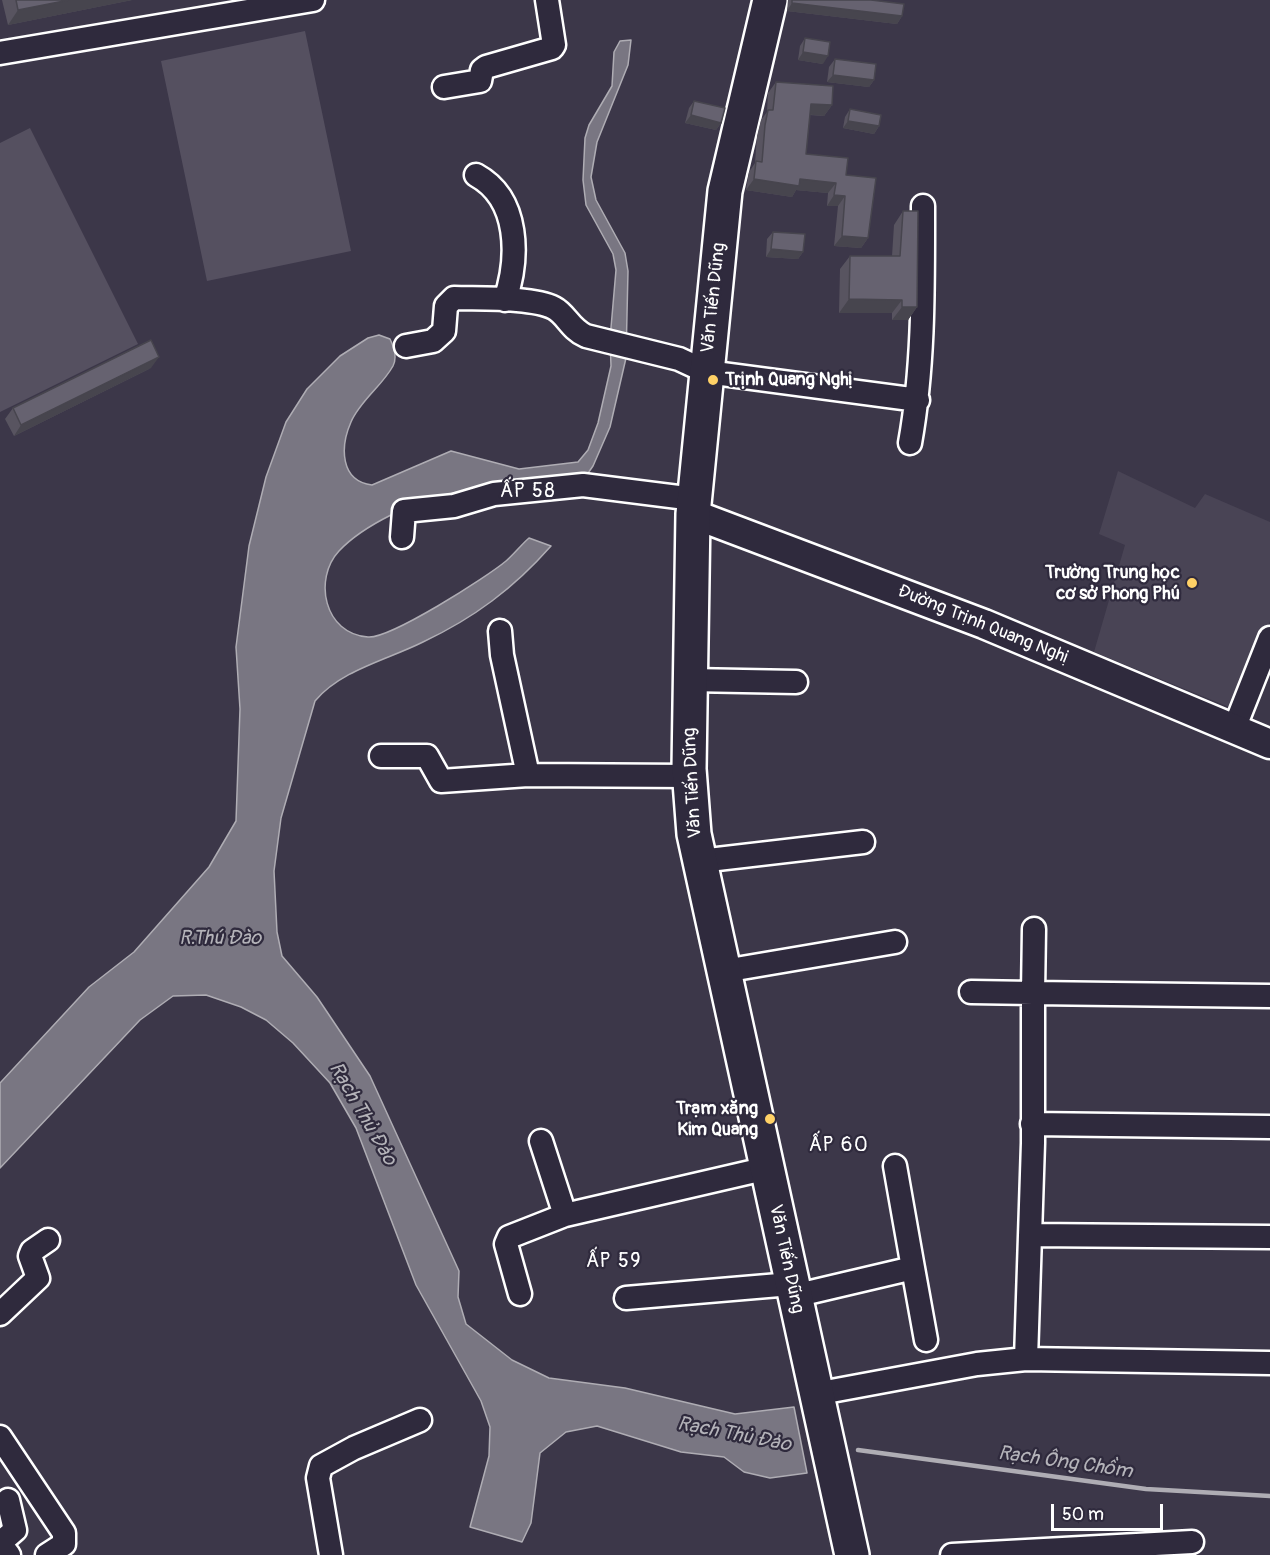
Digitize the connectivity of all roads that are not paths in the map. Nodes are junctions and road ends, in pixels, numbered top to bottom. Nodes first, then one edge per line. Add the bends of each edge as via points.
1 (313, 0) edge
2 (547, 0) edge
3 (770, 0) edge
4 (0, 53) edge
5 (444, 87) dead end
6 (476, 175) dead end
7 (923, 206) dead end
8 (505, 300) junction
9 (406, 346) dead end
10 (707, 372) junction
11 (918, 400) junction
12 (910, 443) dead end
13 (693, 506) junction
14 (402, 537) dead end
15 (500, 631) dead end
16 (1270, 638) edge
17 (690, 680) junction
18 (795, 682) dead end
19 (1234, 729) junction
20 (1270, 744) edge
21 (381, 756) dead end
22 (528, 775) junction
23 (690, 776) junction
24 (863, 842) dead end
25 (700, 861) junction
26 (1034, 929) dead end
27 (895, 942) dead end
28 (724, 971) junction
29 (972, 992) dead end
30 (1033, 993) junction
31 (1270, 996) edge
32 (1032, 1124) junction
33 (1270, 1128) edge
34 (541, 1141) dead end
35 (895, 1166) dead end
36 (768, 1168) junction
37 (565, 1215) junction
38 (1030, 1235) junction
39 (1270, 1237) edge
40 (48, 1240) dead end
41 (913, 1268) junction
42 (793, 1290) junction
43 (520, 1294) dead end
44 (626, 1298) dead end
45 (0, 1314) edge
46 (926, 1340) dead end
47 (1026, 1359) junction
48 (1270, 1363) edge
49 (815, 1394) junction
50 (420, 1420) dead end
51 (0, 1438) edge
52 (8, 1500) dead end
53 (1192, 1542) dead end
54 (9, 1555) edge
55 (47, 1555) edge
56 (331, 1555) edge
57 (852, 1555) edge
58 (952, 1555) edge

1 - 4 street
2 - 5 street via 552,48 486,67 480,81
3 - 10 highway, Văn Tiến Dũng via 725,191
6 - 8 street via 497,190 510,220 514,251
7 - 11 street
8 - 9 street via 454,298 446,306 444,332 434,341
8 - 10 street via 555,308 576,332 679,360
10 - 11 street
10 - 13 highway, Văn Tiến Dũng
11 - 12 street
13 - 14 street via 583,485 494,494 454,506 404,511
13 - 17 highway, Văn Tiến Dũng
13 - 19 main road, Đường Trịnh Quang Nghị
15 - 22 street
16 - 19 street
17 - 18 street
17 - 23 highway, Văn Tiến Dũng
19 - 20 main road, Đường Trịnh Quang Nghị
21 - 22 street via 427,756 441,781
22 - 23 street
23 - 25 highway, Văn Tiến Dũng
24 - 25 street
25 - 28 highway, Văn Tiến Dũng
26 - 30 street
27 - 28 street
28 - 36 highway, Văn Tiến Dũng
29 - 30 street
30 - 31 street
30 - 32 street
32 - 33 street
32 - 38 street
34 - 37 street
35 - 41 street
36 - 37 street
36 - 42 highway, Văn Tiến Dũng
37 - 43 street via 509,1237 506,1244
38 - 39 street
38 - 47 street
40 - 45 street via 30,1256 38,1273 36,1282
41 - 42 street
41 - 46 street
42 - 44 street
42 - 49 highway, Văn Tiến Dũng
47 - 48 street
47 - 49 street via 977,1364
49 - 57 highway, Văn Tiến Dũng
50 - 56 street via 337,1456 321,1467 318,1478
51 - 55 street via 64,1533 64,1545
52 - 54 street via 15,1530 0,1543
53 - 58 street

